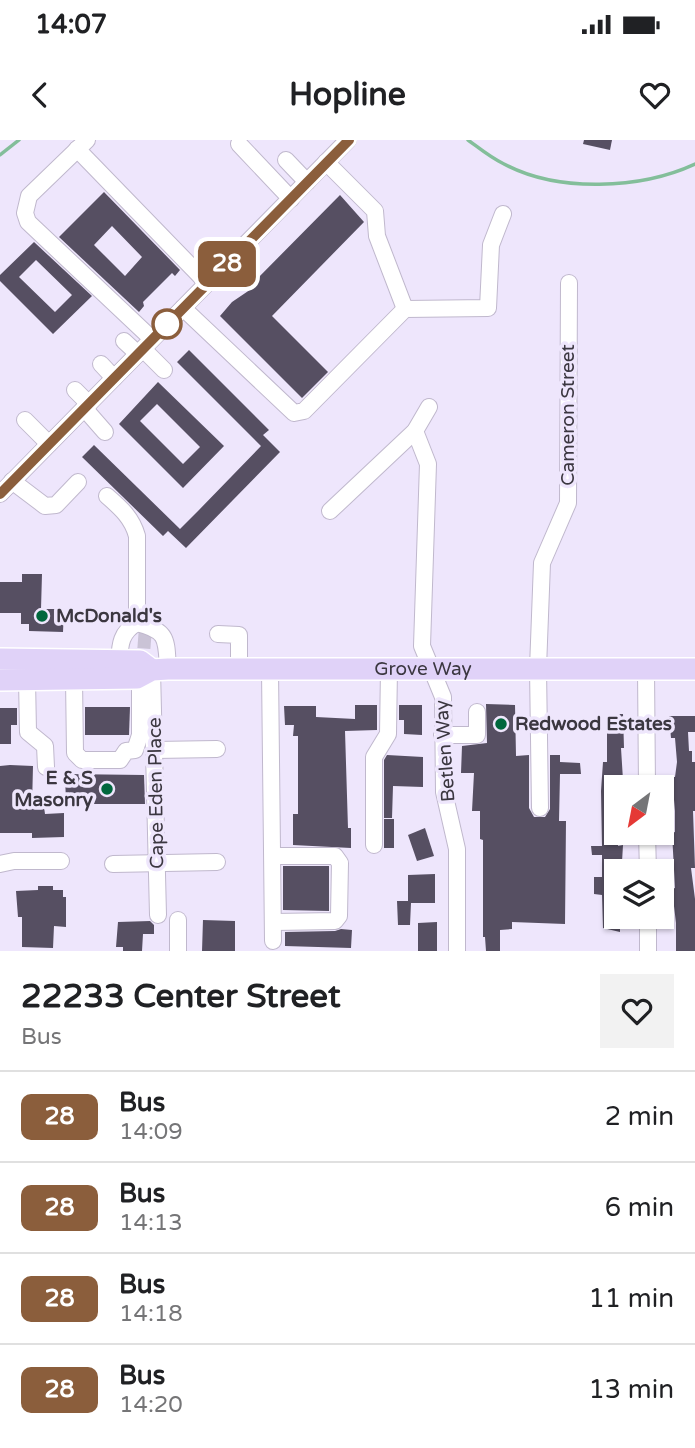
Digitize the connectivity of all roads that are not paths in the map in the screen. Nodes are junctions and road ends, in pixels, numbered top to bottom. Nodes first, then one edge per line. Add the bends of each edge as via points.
1 (348, 140) edge
2 (239, 144) dead end
3 (82, 145) edge
4 (286, 160) dead end
5 (326, 162) junction
6 (307, 182) junction
7 (290, 199) junction
8 (503, 214) dead end
9 (207, 283) junction
10 (569, 283) dead end
11 (183, 308) junction
12 (405, 309) junction
13 (124, 341) dead end
14 (144, 347) junction
15 (101, 364) dead end
16 (164, 370) dead end
17 (114, 378) junction
18 (75, 390) dead end
19 (86, 406) junction
20 (429, 407) dead end
21 (25, 421) dead end
22 (415, 431) junction
23 (105, 432) dead end
24 (49, 444) junction
25 (12, 481) junction
26 (78, 482) dead end
27 (0, 494) edge
28 (107, 496) dead end
29 (330, 512) dead end
30 (137, 623) junction
31 (218, 634) dead end
32 (152, 641) junction
33 (120, 651) junction
34 (0, 659) edge
35 (389, 668) junction
36 (432, 668) junction
37 (538, 668) junction
38 (646, 669) junction
39 (695, 669) edge
40 (239, 670) junction
41 (270, 670) junction
42 (153, 672) junction
43 (27, 679) junction
44 (74, 679) junction
45 (0, 680) edge
46 (477, 712) dead end
47 (442, 736) junction
48 (217, 749) dead end
49 (155, 750) junction
50 (46, 767) dead end
51 (647, 775) edge
52 (540, 808) dead end
53 (374, 845) dead end
54 (273, 856) junction
55 (61, 861) dead end
56 (157, 862) junction
57 (217, 862) dead end
58 (0, 864) edge
59 (113, 864) dead end
60 (158, 915) dead end
61 (178, 920) dead end
62 (274, 922) junction
63 (648, 929) edge
64 (273, 941) dead end
65 (178, 951) edge
66 (457, 951) edge
67 (648, 951) edge

1 - 5 street
2 - 7 street
3 - 9 street
3 - 14 street via 29,196 25,213 28,222
4 - 6 street
5 - 6 street
5 - 12 street via 375,211 377,236
6 - 7 street
7 - 9 street
8 - 12 street via 491,245 488,308
9 - 11 street
10 - 37 street, Cameron Street via 568,503 542,563
11 - 12 street via 294,413 304,411
11 - 14 street
13 - 14 street
14 - 16 street
14 - 17 street
15 - 17 street
17 - 19 street
18 - 19 street
19 - 23 street
19 - 24 street
20 - 22 street
21 - 24 street
22 - 29 street
22 - 36 street, Betlen Way via 428,464 422,646
24 - 25 street
25 - 26 street via 45,506 56,505
25 - 27 street
28 - 30 street via 125,512 137,536
30 - 32 street via 155,627
30 - 33 street via 130,627
31 - 40 street via 239,635
32 - 33 street
32 - 42 street
33 - 34 main road, Grove Way
33 - 42 main road, Grove Way
35 - 36 main road, Grove Way
35 - 41 main road, Grove Way
35 - 53 street via 388,734 373,757
36 - 37 main road, Grove Way
36 - 47 street, Betlen Way via 443,695
37 - 38 main road, Grove Way
37 - 52 street, Cameron Street
38 - 39 main road, Grove Way
38 - 51 street
40 - 41 main road, Grove Way
40 - 42 main road, Grove Way
41 - 54 street
42 - 44 main road, Grove Way
42 - 44 street via 135,750 126,751 120,760 82,760 75,753
42 - 49 street, Cape Eden Place
43 - 44 main road, Grove Way
43 - 45 main road, Grove Way
43 - 50 street via 29,732 46,746
46 - 47 street via 477,735
47 - 66 street, Betlen Way via 444,792 457,849
48 - 49 street
49 - 56 street, Cape Eden Place
54 - 62 street
54 - 62 street via 335,856 340,863 339,916 335,921
55 - 58 street
56 - 57 street
56 - 59 street
56 - 60 street, Cape Eden Place
61 - 65 street
62 - 64 street
63 - 67 street

